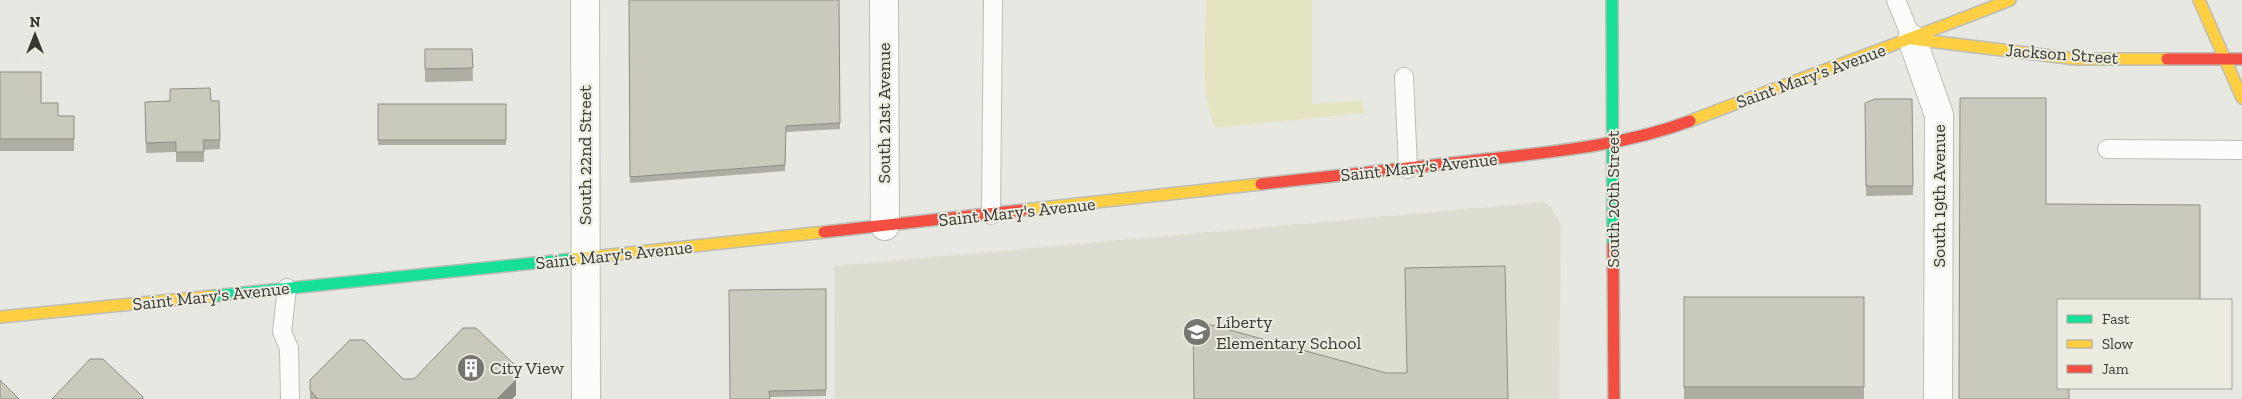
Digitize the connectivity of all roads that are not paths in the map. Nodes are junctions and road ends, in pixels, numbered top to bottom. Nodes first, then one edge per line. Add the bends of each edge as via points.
1 (585, 0) edge
2 (884, 0) edge
3 (993, 0) edge
4 (1612, 0) edge
5 (1896, 0) edge
6 (2010, 0) edge
7 (2199, 0) edge
8 (1912, 39) junction
9 (2224, 59) junction
10 (2242, 59) edge
11 (1404, 77) dead end
12 (2242, 98) edge
13 (1613, 142) junction
14 (2107, 150) dead end
15 (2242, 150) edge
16 (1408, 169) junction
17 (991, 214) junction
18 (885, 226) junction
19 (585, 258) junction
20 (287, 288) junction
21 (0, 317) edge
22 (290, 399) edge
23 (586, 399) edge
24 (1614, 399) edge
25 (1938, 399) edge

1 - 19 street, South 22nd Street
2 - 18 street, South 21st Avenue
3 - 17 lane
4 - 13 main road, South 20th Street
5 - 8 lane, South 19th Avenue
6 - 8 main road, Saint Mary's Avenue
7 - 9 main road
8 - 9 main road, Jackson Street via 2076,59
8 - 13 main road, Saint Mary's Avenue via 1670,128
8 - 25 street, South 19th Avenue via 1939,115
9 - 10 main road, Jackson Street
9 - 12 main road
11 - 16 lane
13 - 16 main road, Saint Mary's Avenue
13 - 24 main road, South 20th Street
14 - 15 lane
16 - 17 main road, Saint Mary's Avenue
17 - 18 main road, Saint Mary's Avenue
18 - 19 main road, Saint Mary's Avenue
19 - 20 main road, Saint Mary's Avenue
19 - 23 street, South 22nd Street
20 - 21 main road, Saint Mary's Avenue
20 - 22 lane via 282,332 288,348

